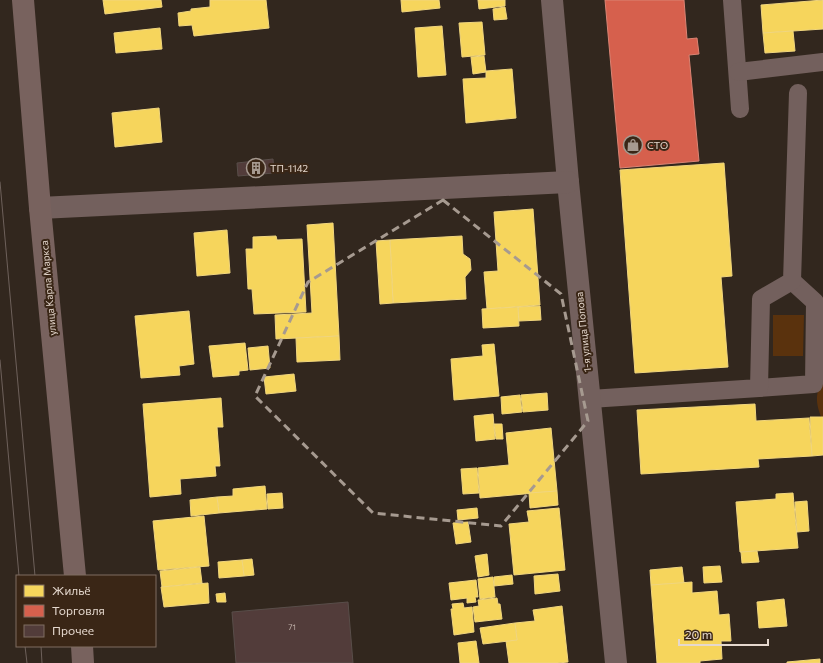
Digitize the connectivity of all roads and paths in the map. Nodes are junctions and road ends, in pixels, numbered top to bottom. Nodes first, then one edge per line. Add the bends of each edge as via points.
1 (23, 0) edge
2 (552, 0) edge
3 (732, 0) edge
4 (823, 62) edge
5 (738, 72) junction
6 (798, 93) dead end
7 (740, 109) dead end
8 (568, 182) junction
9 (40, 208) junction
10 (792, 281) junction
11 (759, 388) junction
12 (590, 399) junction
13 (75, 575) edge
14 (82, 647) edge
15 (83, 663) edge
16 (616, 663) edge

1 - 9 main road, улица Карла Маркса
2 - 8 street, 1-я улица Попова
3 - 5 lane
4 - 5 lane
5 - 7 lane
6 - 10 lane
8 - 9 street
8 - 12 street, 1-я улица Попова
9 - 13 main road, улица Карла Маркса
10 - 11 lane via 761,299
10 - 11 lane via 815,302 814,384
11 - 12 lane
12 - 16 street, 1-я улица Попова
14 - 15 main road

